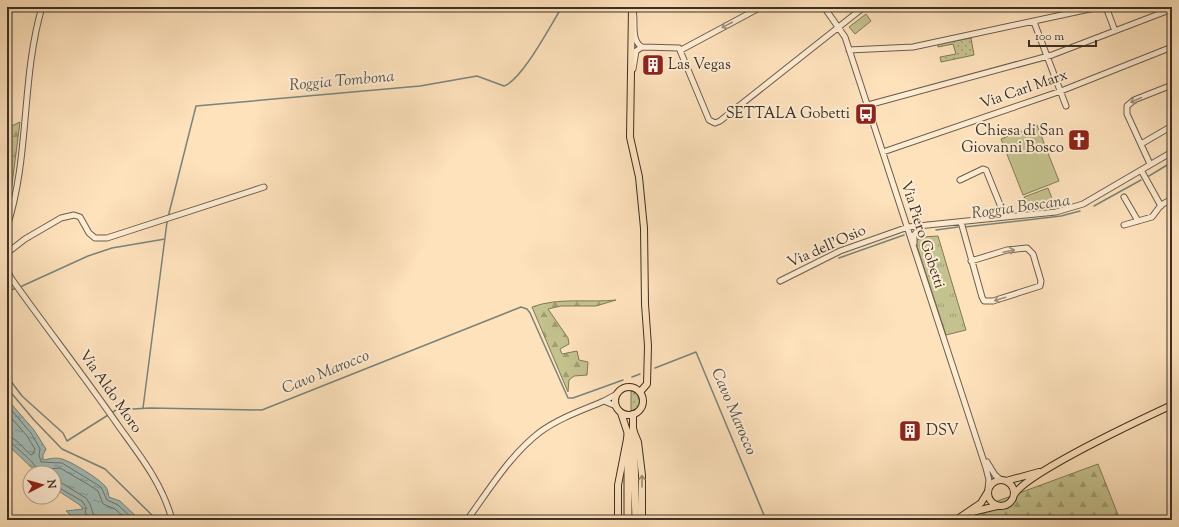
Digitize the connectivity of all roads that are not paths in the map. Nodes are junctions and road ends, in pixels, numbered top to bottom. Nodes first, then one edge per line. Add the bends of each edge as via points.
1 (42, 7) edge
2 (761, 7) edge
3 (824, 7) edge
4 (864, 7) edge
5 (1099, 7) edge
6 (1106, 7) edge
7 (632, 8) edge
8 (1172, 9) edge
9 (1034, 22) junction
10 (838, 27) junction
11 (1115, 31) junction
12 (642, 47) junction
13 (1172, 47) edge
14 (681, 50) junction
15 (849, 50) junction
16 (1048, 56) junction
17 (631, 75) junction
18 (1172, 85) edge
19 (1061, 91) junction
20 (868, 105) junction
21 (1066, 106) dead end
22 (1172, 126) edge
23 (1141, 144) junction
24 (883, 152) junction
25 (1172, 152) edge
26 (1150, 164) junction
27 (1140, 170) junction
28 (960, 180) dead end
29 (264, 187) dead end
30 (1124, 197) dead end
31 (1172, 199) edge
32 (1161, 206) junction
33 (1005, 217) junction
34 (961, 222) junction
35 (1138, 222) junction
36 (1124, 225) dead end
37 (922, 226) junction
38 (7, 227) edge
39 (908, 228) junction
40 (914, 248) junction
41 (7, 253) edge
42 (971, 261) junction
43 (7, 270) edge
44 (7, 278) edge
45 (780, 281) dead end
46 (16, 285) junction
47 (640, 392) junction
48 (617, 394) junction
49 (604, 401) junction
50 (1172, 405) edge
51 (616, 406) junction
52 (621, 413) junction
53 (633, 414) junction
54 (630, 432) junction
55 (981, 451) junction
56 (1055, 465) junction
57 (1004, 480) junction
58 (987, 491) junction
59 (1014, 495) junction
60 (997, 506) junction
61 (965, 515) junction
62 (172, 520) edge
63 (467, 520) edge
64 (618, 520) edge
65 (628, 520) edge
66 (636, 520) edge
67 (642, 520) edge
68 (956, 520) edge

1 - 38 street via 35,38 15,191
2 -> 14 street
3 - 10 street, Via Piero Gobetti
4 - 10 street
5 - 9 street
6 - 11 street
7 - 12 street via 635,18 635,40
7 - 17 main road
8 - 11 street
9 - 15 street via 913,47
9 - 16 street
10 - 14 street via 715,123 709,120
10 - 15 street, Via Piero Gobetti via 845,37
11 - 16 street
12 - 14 street via 677,47
12 - 17 street via 636,51
13 - 19 street, Via Carl Marx
15 - 20 street, Via Piero Gobetti
16 - 19 street
16 - 20 street
17 - 47 main road via 630,137 639,177 644,228 648,346 647,384
18 -> 23 street via 1128,104 1126,112
19 - 21 street
19 - 24 street, Via Carl Marx
20 - 24 street, Via Piero Gobetti
22 - 23 street
23 - 26 street
24 - 39 street, Via Piero Gobetti
25 - 26 street, Via dell'Osio
26 - 27 street, Via dell'Osio
27 - 32 street
27 - 33 street, Via dell'Osio via 1083,204 1056,212
28 - 33 street via 983,169 986,170
29 - 41 street via 151,225 99,239 92,236 80,217 70,215 45,227
30 - 35 street
31 - 32 street
32 - 35 street via 1153,217
33 - 34 street, Via dell'Osio
34 - 37 street, Via dell'Osio
34 - 42 street
35 - 36 street
37 - 39 street, Via dell'Osio
37 - 40 street via 914,235
39 - 40 street, Via Piero Gobetti
39 - 45 street, Via dell'Osio via 840,251
40 - 55 street, Via Piero Gobetti
42 -> 42 street via 1007,250 1027,248 1033,254 1041,281 1040,286 993,301 984,301
43 - 46 street, Via Aldo Moro
44 - 46 street, Via Aldo Moro
46 - 62 street, Via Aldo Moro via 108,410 157,482 167,501
47 - 48 main road via 627,387
47 - 53 main road via 642,406
48 - 49 street
48 - 51 main road
49 - 51 street
49 - 63 street via 539,433 508,465
50 - 56 main road
51 - 52 main road
52 - 53 main road
52 - 54 main road
53 - 54 main road
54 - 64 main road via 618,485
54 - 65 highway
54 - 66 highway
67 -> 54 main road via 642,475 638,442
55 - 57 street via 995,475
55 - 58 street via 989,476
56 - 57 main road via 1024,477
56 - 59 main road via 1022,485
57 - 58 main road via 993,482
57 - 59 main road via 1012,486
58 - 60 main road via 990,502
58 - 61 main road via 983,501
59 - 60 main road via 1006,506
60 - 61 main road
61 - 68 main road

